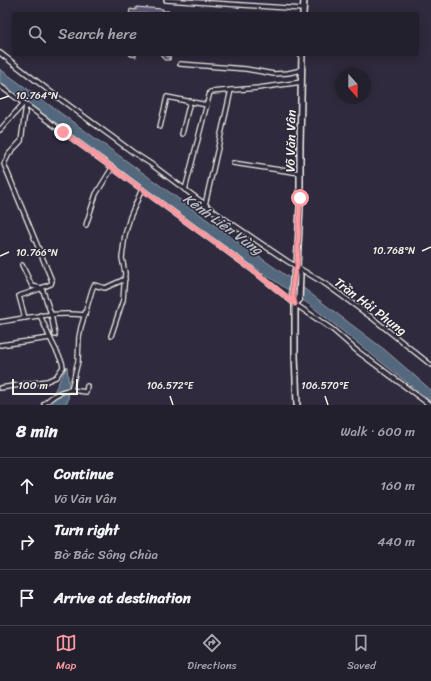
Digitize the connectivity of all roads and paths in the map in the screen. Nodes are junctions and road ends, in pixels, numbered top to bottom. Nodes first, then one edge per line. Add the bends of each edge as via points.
1 (166, 0) edge
2 (304, 0) edge
3 (303, 12) edge
4 (0, 53) edge
5 (302, 56) edge
6 (180, 64) dead end
7 (302, 70) junction
8 (302, 82) junction
9 (0, 86) edge
10 (231, 90) junction
11 (190, 101) junction
12 (25, 104) junction
13 (207, 105) junction
14 (160, 127) dead end
15 (0, 130) edge
16 (182, 134) dead end
17 (233, 163) dead end
18 (112, 168) junction
19 (300, 173) junction
20 (142, 189) junction
21 (185, 190) junction
22 (205, 205) junction
23 (86, 225) dead end
24 (22, 265) dead end
25 (297, 267) junction
26 (125, 279) junction
27 (42, 288) junction
28 (296, 301) junction
29 (51, 314) junction
30 (40, 315) junction
31 (85, 315) junction
32 (25, 318) junction
33 (0, 322) edge
34 (55, 335) dead end
35 (111, 336) dead end
36 (50, 338) junction
37 (0, 345) edge
38 (431, 365) edge
39 (87, 386) dead end
40 (0, 388) edge
41 (71, 390) junction
42 (44, 404) dead end
43 (297, 405) edge
44 (430, 405) edge

1 - 3 street
2 - 3 street
4 - 21 street, Trần Hải Phụng
5 - 7 street, Võ Văn Vân
6 - 7 street via 246,68 274,74
7 - 8 street, Võ Văn Vân
8 - 10 street
8 - 19 street, Võ Văn Vân
9 - 12 street
10 - 13 street via 210,92
10 - 22 street
11 - 13 street
11 - 14 street via 167,97
11 - 16 street
12 - 15 street
12 - 18 street
12 - 27 street via 21,141 4,164 52,281
13 - 21 street
17 - 19 street
18 - 20 street
18 - 23 street via 96,194
19 - 25 street, Võ Văn Vân
20 - 26 street via 125,235 122,258
20 - 28 street
21 - 22 street, Trần Hải Phụng
22 - 25 street, Trần Hải Phụng
24 - 27 street via 30,284
25 - 28 street, Võ Văn Vân via 294,274
25 - 28 street via 300,275
25 - 38 street, Trần Hải Phụng via 371,316
26 - 31 street via 105,288 94,285
26 - 35 street via 123,300
27 - 29 street
27 - 32 street via 19,296
28 - 43 street
28 - 44 street via 357,351
29 - 30 street
29 - 31 street
29 - 34 street
30 - 32 street
30 - 36 street
31 - 41 street
32 - 33 street
36 - 37 street
36 - 40 street via 64,366 57,375 44,382
39 - 41 street via 86,392
41 - 42 street via 56,394

